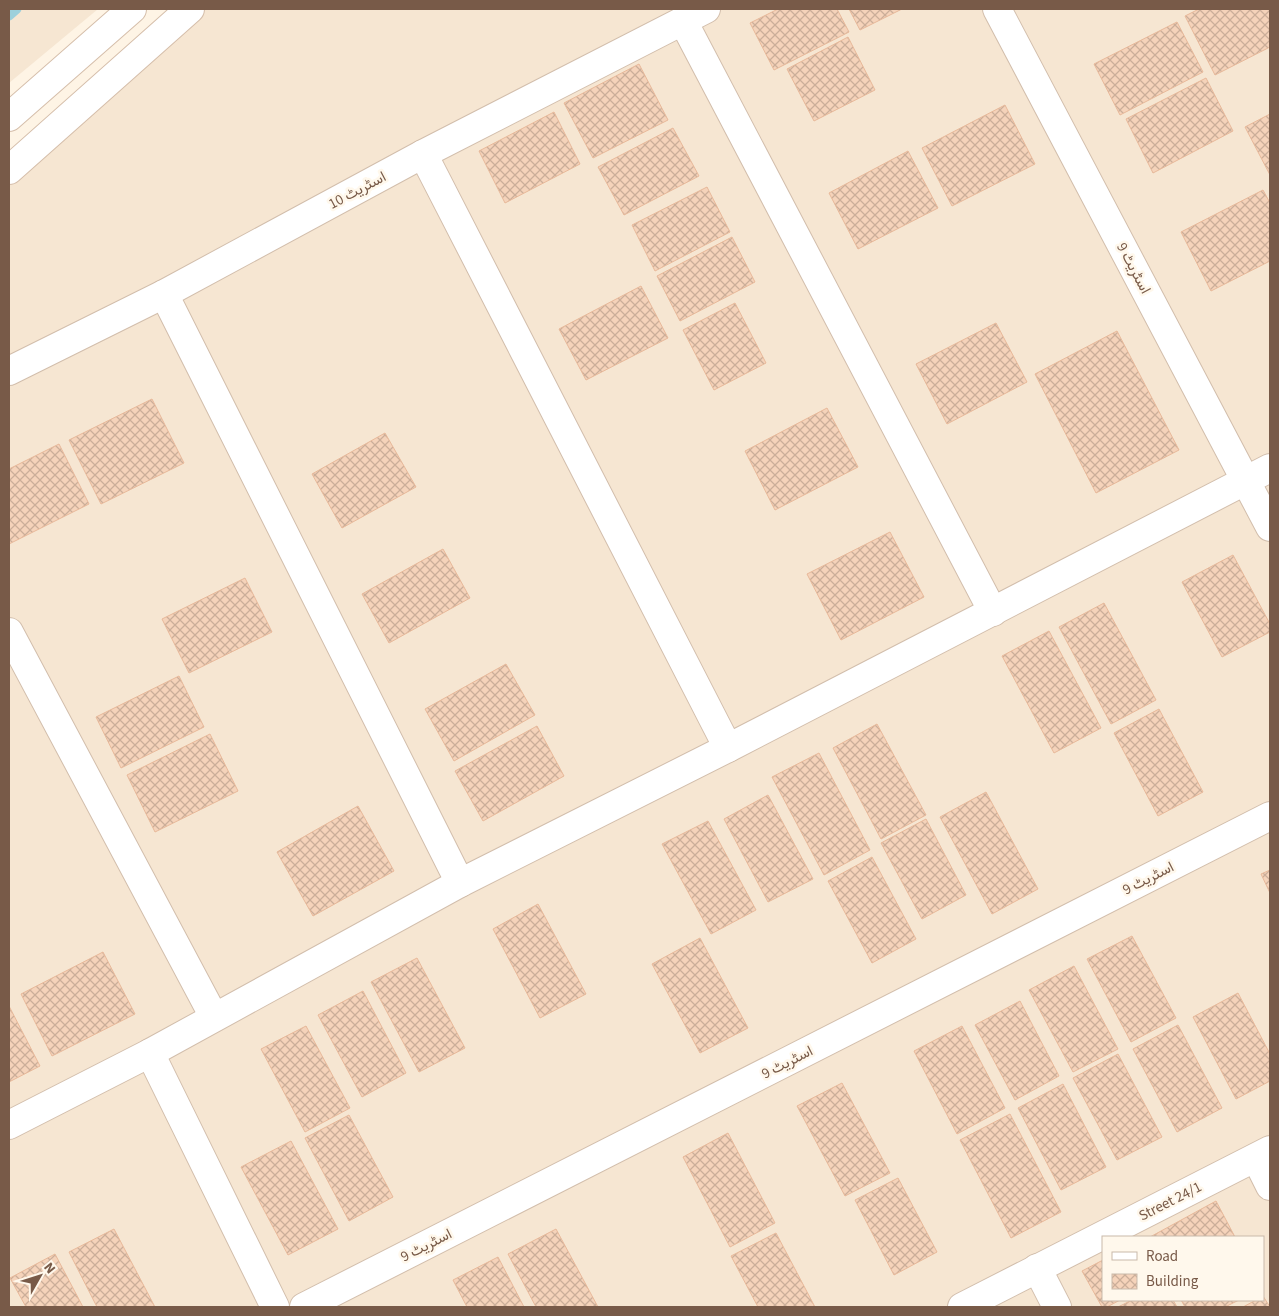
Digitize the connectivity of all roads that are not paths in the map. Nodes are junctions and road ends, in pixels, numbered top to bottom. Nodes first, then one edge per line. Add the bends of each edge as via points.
1 (132, 9) edge
2 (190, 9) edge
3 (997, 9) edge
4 (694, 15) edge
5 (9, 117) edge
6 (423, 154) junction
7 (9, 170) edge
8 (164, 294) junction
9 (9, 371) edge
10 (1258, 474) edge
11 (1270, 527) edge
12 (993, 612) junction
13 (9, 632) edge
14 (728, 748) junction
15 (1270, 816) edge
16 (460, 883) junction
17 (214, 1016) junction
18 (150, 1053) junction
19 (9, 1126) edge
20 (1263, 1154) edge
21 (1270, 1186) edge
22 (1037, 1268) junction
23 (275, 1307) edge
24 (304, 1307) edge
25 (962, 1307) edge
26 (1057, 1307) edge

1 - 5 street
2 - 7 street
3 - 10 street, اسٹریٹ 9
4 - 6 street, اسٹریٹ 10
4 - 12 street
6 - 8 street, اسٹریٹ 10
6 - 14 street
8 - 9 street, اسٹریٹ 10
8 - 16 street
10 - 11 street, اسٹریٹ 9
10 - 12 street
12 - 14 street
13 - 17 street
14 - 16 street
15 - 24 street, اسٹریٹ 9
16 - 17 street
17 - 18 street
18 - 19 street
18 - 23 street
20 - 21 street
20 - 22 street, Street 24/1
22 - 25 street, Street 24/1
22 - 26 street

